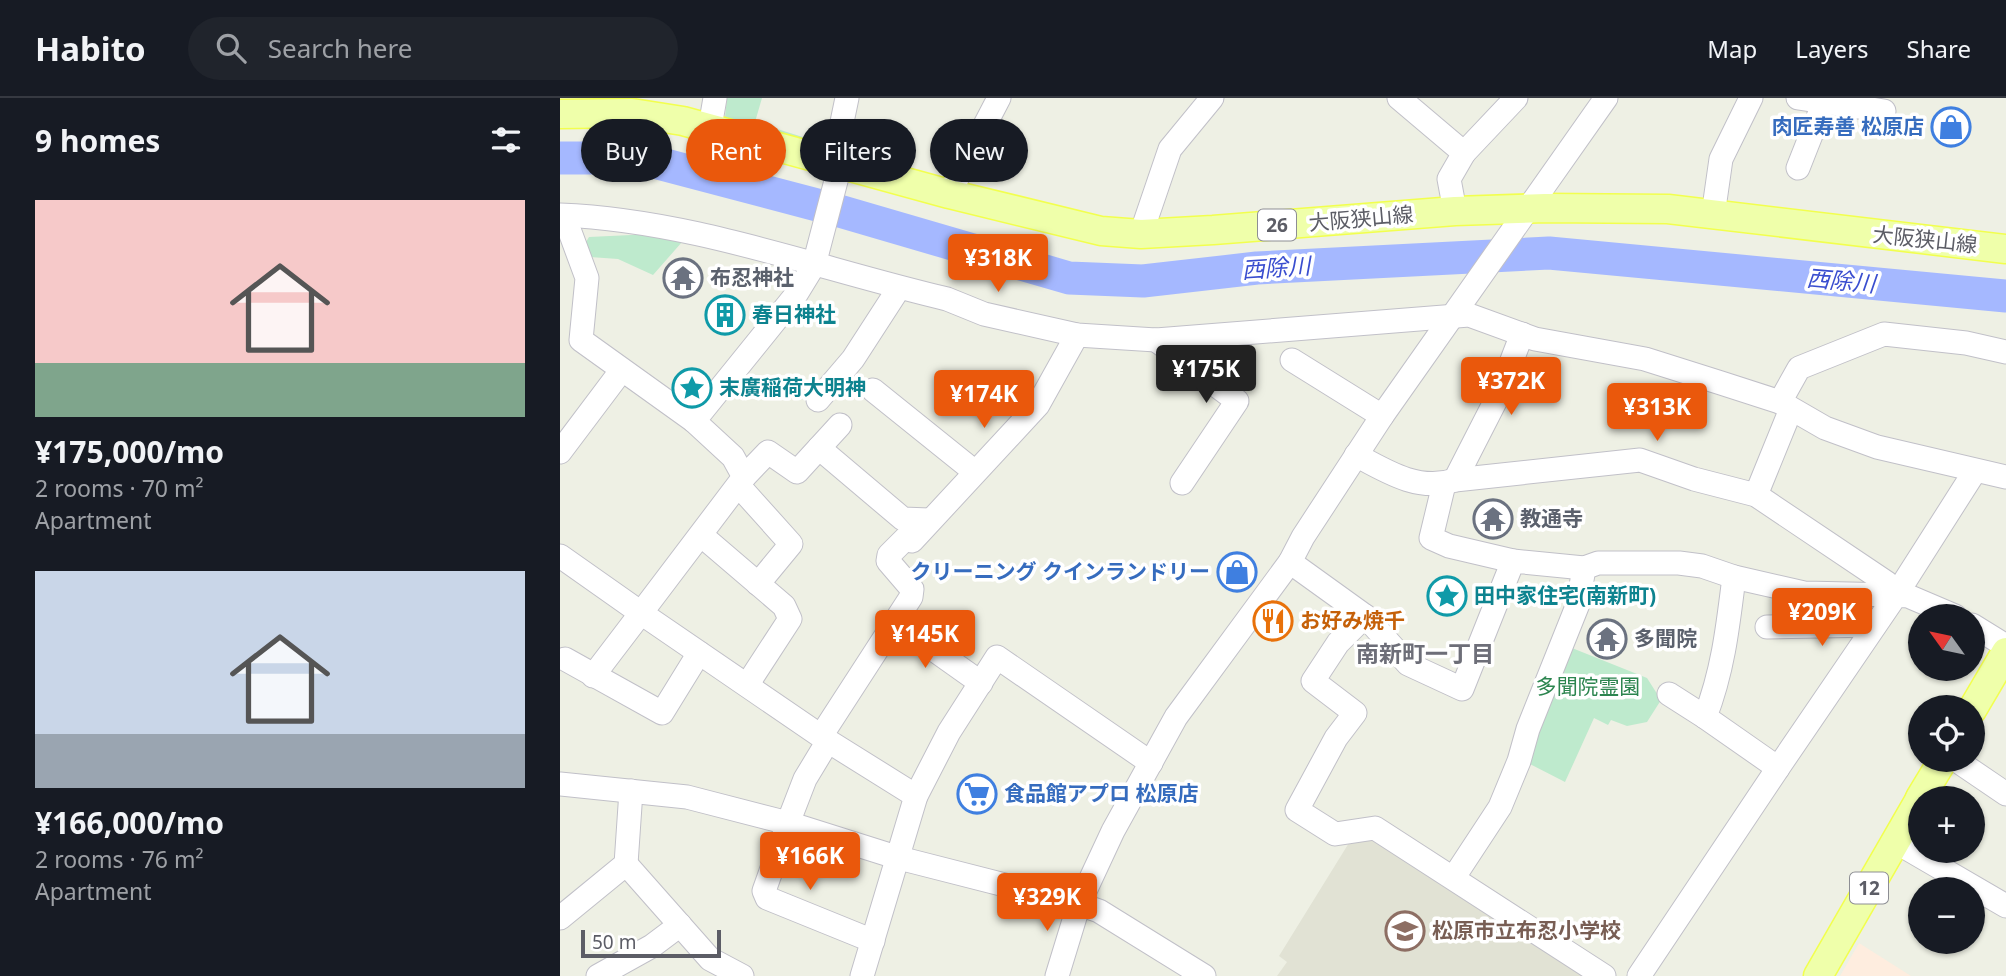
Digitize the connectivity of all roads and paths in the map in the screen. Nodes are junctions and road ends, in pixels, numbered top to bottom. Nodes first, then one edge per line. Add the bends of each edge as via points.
1 (715, 98) edge
2 (847, 98) edge
3 (999, 98) edge
4 (1212, 98) edge
5 (1399, 98) edge
6 (1516, 98) edge
7 (1606, 98) edge
8 (1751, 98) edge
9 (1798, 98) edge
10 (1824, 102) junction
11 (1884, 111) dead end
12 (560, 114) edge
13 (711, 119) edge
14 (843, 119) edge
15 (686, 123) edge
16 (1464, 153) junction
17 (1798, 168) dead end
18 (834, 182) edge
19 (897, 182) edge
20 (948, 194) junction
21 (1455, 211) junction
22 (1522, 214) junction
23 (1713, 215) junction
24 (568, 224) edge
25 (1141, 234) junction
26 (2006, 249) edge
27 (814, 263) junction
28 (899, 288) junction
29 (1454, 312) junction
30 (1522, 334) junction
31 (1077, 335) junction
32 (1156, 340) junction
33 (2006, 352) edge
34 (1292, 360) dead end
35 (621, 371) junction
36 (873, 390) dead end
37 (818, 400) dead end
38 (1785, 405) junction
39 (1382, 416) junction
40 (694, 421) junction
41 (840, 425) dead end
42 (819, 448) junction
43 (560, 452) edge
44 (1356, 455) junction
45 (1975, 471) junction
46 (975, 472) junction
47 (2006, 477) edge
48 (742, 482) junction
49 (1449, 482) junction
50 (1182, 483) dead end
51 (1756, 495) junction
52 (929, 520) junction
53 (701, 535) junction
54 (560, 556) edge
55 (1513, 561) junction
56 (1290, 562) junction
57 (1584, 568) junction
58 (1734, 578) junction
59 (758, 584) junction
60 (1896, 595) junction
61 (1927, 604) edge
62 (641, 613) junction
63 (1365, 616) junction
64 (895, 622) junction
65 (1875, 625) junction
66 (1767, 627) dead end
67 (1985, 633) edge
68 (2006, 646) edge
69 (2006, 652) edge
70 (699, 653) junction
71 (565, 659) dead end
72 (593, 676) junction
73 (981, 683) junction
74 (747, 685) junction
75 (1669, 694) dead end
76 (1981, 695) edge
77 (1705, 717) junction
78 (825, 738) junction
79 (1151, 763) junction
80 (1779, 768) junction
81 (1974, 772) edge
82 (560, 784) edge
83 (631, 792) junction
84 (2006, 794) edge
85 (916, 796) junction
86 (1908, 820) edge
87 (788, 823) junction
88 (1896, 842) junction
89 (899, 858) junction
90 (626, 864) junction
91 (1454, 877) junction
92 (1079, 904) junction
93 (2006, 906) edge
94 (560, 918) edge
95 (680, 925) junction
96 (873, 941) junction
97 (598, 976) edge
98 (742, 976) edge
99 (862, 976) edge
100 (1057, 976) edge
101 (1204, 976) edge
102 (1604, 976) edge
103 (1639, 976) edge
104 (1818, 976) edge

1 - 13 street
2 - 14 street
3 - 20 street
4 - 25 street via 1170,149
5 - 16 street
6 - 16 street
7 - 22 street
8 - 23 street via 1721,159
9 - 10 street
10 - 11 street
10 - 17 street
12 - 15 main road, 大阪狭山線 / 26 via 632,113
16 - 21 street via 1449,179
18 - 27 street
19 - 20 main road, 大阪狭山線 / 26
20 - 25 main road, 大阪狭山線 / 26 via 1063,223
21 - 22 main road, 大阪狭山線 / 26
21 - 25 main road, 大阪狭山線 / 26
22 - 23 main road, 大阪狭山線 / 26 via 1668,209
22 - 29 street
23 - 26 main road, 大阪狭山線 / 26
24 - 27 street via 602,216 654,224
24 - 35 street via 587,278 581,340
27 - 28 street
27 - 40 street via 795,296
28 - 31 street
28 - 37 street via 852,359
29 - 30 street
29 - 32 street
29 - 39 street
30 - 38 street via 1645,359
30 - 49 street via 1499,394
31 - 32 street
31 - 46 street via 1038,405
32 - 50 street via 1237,401
33 - 38 street via 1884,334 1799,368
34 - 39 street
35 - 40 street
35 - 43 street
36 - 46 street
38 - 45 street via 1825,428 1877,447
38 - 51 street
39 - 44 street
40 - 48 street via 733,457
41 - 42 street
42 - 48 street via 797,472 768,452
42 - 52 street via 903,519
44 - 49 street via 1399,479
44 - 56 street
45 - 47 street
45 - 60 street
46 - 52 street
48 - 53 street
48 - 59 street via 791,544
49 - 51 street via 1640,460
49 - 55 street via 1431,538
51 - 60 street via 1887,583
52 - 64 street via 912,541 906,538 889,555 888,561 912,589
53 - 59 street
53 - 62 street
54 - 62 street
55 - 57 street
55 - 63 street via 1462,689 1408,664
56 - 63 street
56 - 79 street via 1177,717
57 - 58 street via 1598,563 1679,564 1702,566
57 - 91 street via 1578,604 1500,807
58 - 60 street via 1804,593
58 - 77 street via 1718,684
59 - 74 street via 784,606 790,619
60 - 61 street
60 - 65 street
62 - 70 street
62 - 72 street
63 - 91 street via 1338,643 1313,681 1355,713 1297,810 1335,834 1376,828
64 - 73 street
64 - 78 street
65 - 66 street
65 - 80 street
67 - 68 street
69 - 76 main road
70 - 72 street via 662,713
70 - 74 street
71 - 72 street
73 - 79 street via 997,657
73 - 85 street
74 - 78 street
75 - 77 street
77 - 80 street
78 - 85 street
78 - 87 street
79 - 92 street
80 - 103 street
81 - 84 street
82 - 83 street
83 - 87 street via 687,797
83 - 90 street
85 - 89 street
86 - 88 main road, 12
87 - 89 street
87 - 96 street via 764,891 767,898
88 - 93 street
88 - 104 main road, 12
89 - 92 street
89 - 96 street
90 - 94 street
90 - 95 street
91 - 102 street
92 - 100 street
92 - 101 street via 1099,911
95 - 97 street
95 - 98 street via 710,959
96 - 99 street

